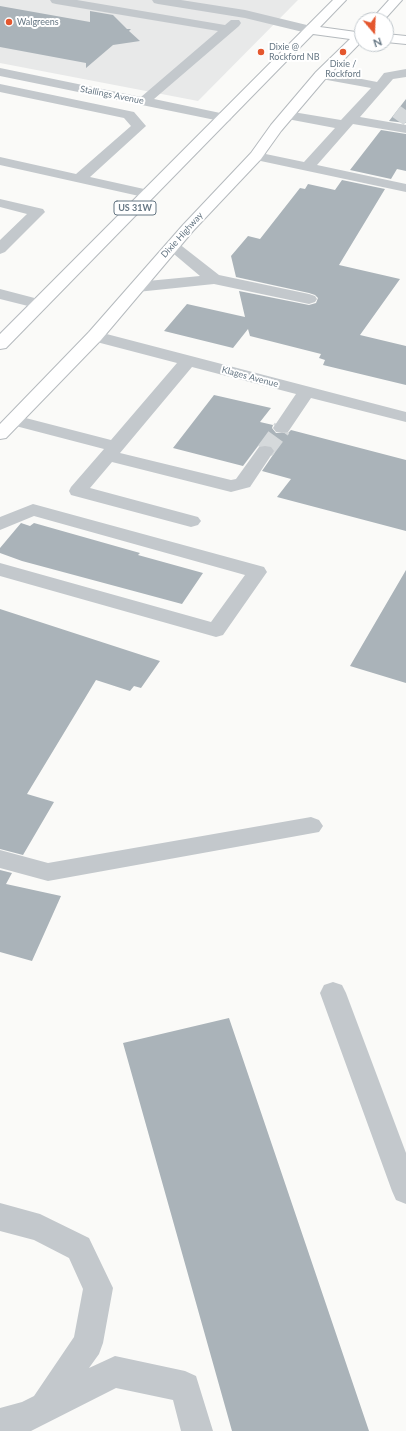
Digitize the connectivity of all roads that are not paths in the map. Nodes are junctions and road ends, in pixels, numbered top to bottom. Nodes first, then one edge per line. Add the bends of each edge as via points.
1 (56, 0) edge
2 (158, 0) edge
3 (340, 0) edge
4 (396, 0) edge
5 (385, 12) edge
6 (244, 14) junction
7 (227, 29) junction
8 (311, 30) junction
9 (354, 35) edge
10 (394, 39) edge
11 (406, 40) edge
12 (354, 43) edge
13 (0, 73) edge
14 (406, 73) edge
15 (321, 75) junction
16 (144, 86) dead end
17 (379, 86) junction
18 (0, 88) edge
19 (159, 88) junction
20 (144, 101) junction
21 (287, 115) junction
22 (225, 118) junction
23 (347, 122) junction
24 (400, 125) edge
25 (256, 156) junction
26 (0, 161) edge
27 (307, 167) junction
28 (80, 179) junction
29 (406, 188) edge
30 (148, 194) junction
31 (0, 203) edge
32 (173, 246) junction
33 (0, 249) edge
34 (214, 279) junction
35 (137, 288) junction
36 (0, 294) edge
37 (309, 299) dead end
38 (40, 304) junction
39 (95, 336) junction
40 (0, 344) edge
41 (188, 361) junction
42 (306, 392) junction
43 (406, 417) edge
44 (14, 420) junction
45 (282, 428) tunnel mouth
46 (0, 434) edge
47 (265, 451) tunnel mouth
48 (112, 452) junction
49 (191, 521) dead end
50 (0, 524) edge
51 (0, 569) edge
52 (311, 826) dead end
53 (0, 859) edge
54 (332, 993) dead end
55 (406, 1191) edge
56 (0, 1217) edge
57 (46, 1406) junction
58 (0, 1424) edge
59 (197, 1431) edge

1 - 7 street
2 - 6 street
3 - 8 main road, US 31W
4 - 5 main road
6 - 7 street
6 - 8 street
7 - 19 street
8 - 9 main road
8 - 22 main road, US 31W
10 - 11 main road
12 - 15 main road, Dixie Highway
13 - 20 street, Stallings Avenue
14 - 17 street via 389,76
15 - 17 street
15 - 21 main road, Dixie Highway
16 - 19 street
17 - 23 street
18 - 28 street via 129,115 138,126
19 - 20 street
20 - 22 street, Stallings Avenue
21 - 23 street
21 - 25 main road, Dixie Highway
22 - 30 main road, US 31W
23 - 24 street
23 - 27 street
25 - 27 street
25 - 32 main road, Dixie Highway
26 - 28 street
27 - 29 street
28 - 30 street
30 - 38 main road, US 31W
31 - 33 street via 38,212
32 - 34 street
32 - 35 main road, Dixie Highway
34 - 35 street
34 - 37 street
35 - 39 main road, Dixie Highway
36 - 38 street
38 - 40 main road, US 31W
39 - 41 street, Klages Avenue
39 - 44 main road, Dixie Highway
41 - 42 street, Klages Avenue
41 - 48 street
42 - 43 street, Klages Avenue
42 - 45 street
44 - 46 main road, Dixie Highway
44 - 48 street
47 - 48 street via 243,483 231,486
48 - 49 street via 78,491
50 - 51 street via 33,510 257,572 216,630
52 - 53 street via 48,872
54 - 55 street
56 - 57 street via 40,1228 79,1248 98,1288 88,1343
57 - 58 street via 26,1417
57 - 59 street via 115,1372 185,1387

